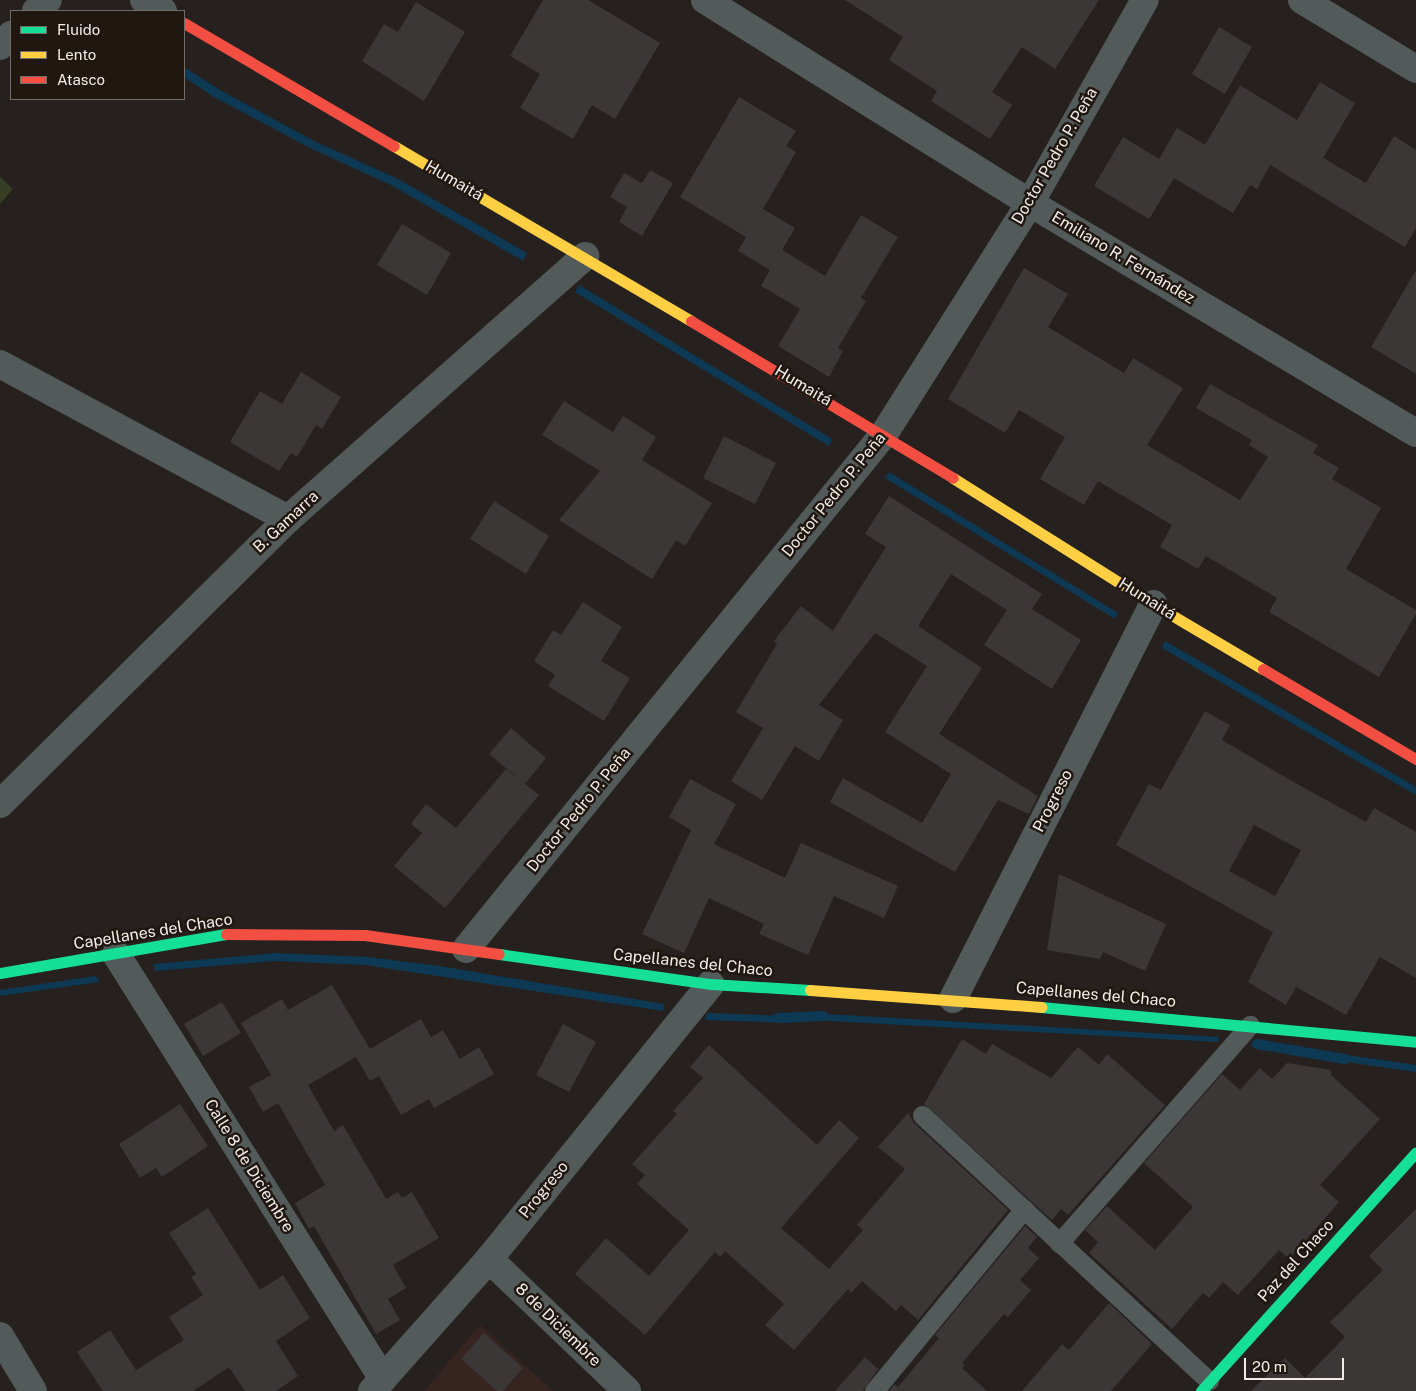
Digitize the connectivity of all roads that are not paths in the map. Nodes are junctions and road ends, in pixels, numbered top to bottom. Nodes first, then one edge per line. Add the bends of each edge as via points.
1 (48, 0) edge
2 (144, 0) edge
3 (705, 0) edge
4 (1145, 0) edge
5 (1302, 0) edge
6 (37, 10) edge
7 (161, 10) edge
8 (185, 24) edge
9 (10, 36) edge
10 (0, 46) edge
11 (1416, 69) edge
12 (1030, 203) junction
13 (586, 256) junction
14 (0, 364) edge
15 (1416, 433) edge
16 (884, 434) junction
17 (288, 519) junction
18 (1154, 604) junction
19 (1416, 759) edge
20 (1, 801) edge
21 (466, 949) junction
22 (116, 954) junction
23 (0, 973) edge
24 (711, 984) junction
25 (953, 999) junction
26 (1250, 1024) junction
27 (1416, 1042) edge
28 (922, 1115) dead end
29 (1416, 1152) edge
30 (1024, 1209) junction
31 (1059, 1242) junction
32 (489, 1259) junction
33 (0, 1336) edge
34 (377, 1385) edge
35 (1210, 1388) edge
36 (33, 1391) edge
37 (627, 1391) edge
38 (874, 1391) edge

1 - 6 street
2 - 7 street
3 - 12 street, Emiliano R. Fernández
4 - 12 street, Doctor Pedro P. Peña
5 - 11 street
8 - 13 street, Humaitá
9 - 10 street
12 - 15 street, Emiliano R. Fernández
12 - 16 street, Doctor Pedro P. Peña
13 - 16 street, Humaitá
13 - 17 street, B. Gamarra
14 - 17 street
16 - 18 street, Humaitá
16 - 21 street, Doctor Pedro P. Peña
17 - 20 street, B. Gamarra
18 - 19 street, Humaitá
18 - 25 street, Progreso
21 - 22 street, Capellanes del Chaco via 365,935 223,934
21 - 24 street, Capellanes del Chaco
22 - 23 street, Capellanes del Chaco
22 - 34 street, Calle 8 de Diciembre
24 - 25 street, Capellanes del Chaco
24 - 32 street, Progreso
25 - 26 street, Capellanes del Chaco
26 - 27 street, Capellanes del Chaco
26 - 31 lane
28 - 30 lane
29 - 35 street, Paz del Chaco
30 - 31 lane
30 - 38 lane
31 - 35 lane
32 - 34 street, Progreso
32 - 37 street, 8 de Diciembre
33 - 36 street

